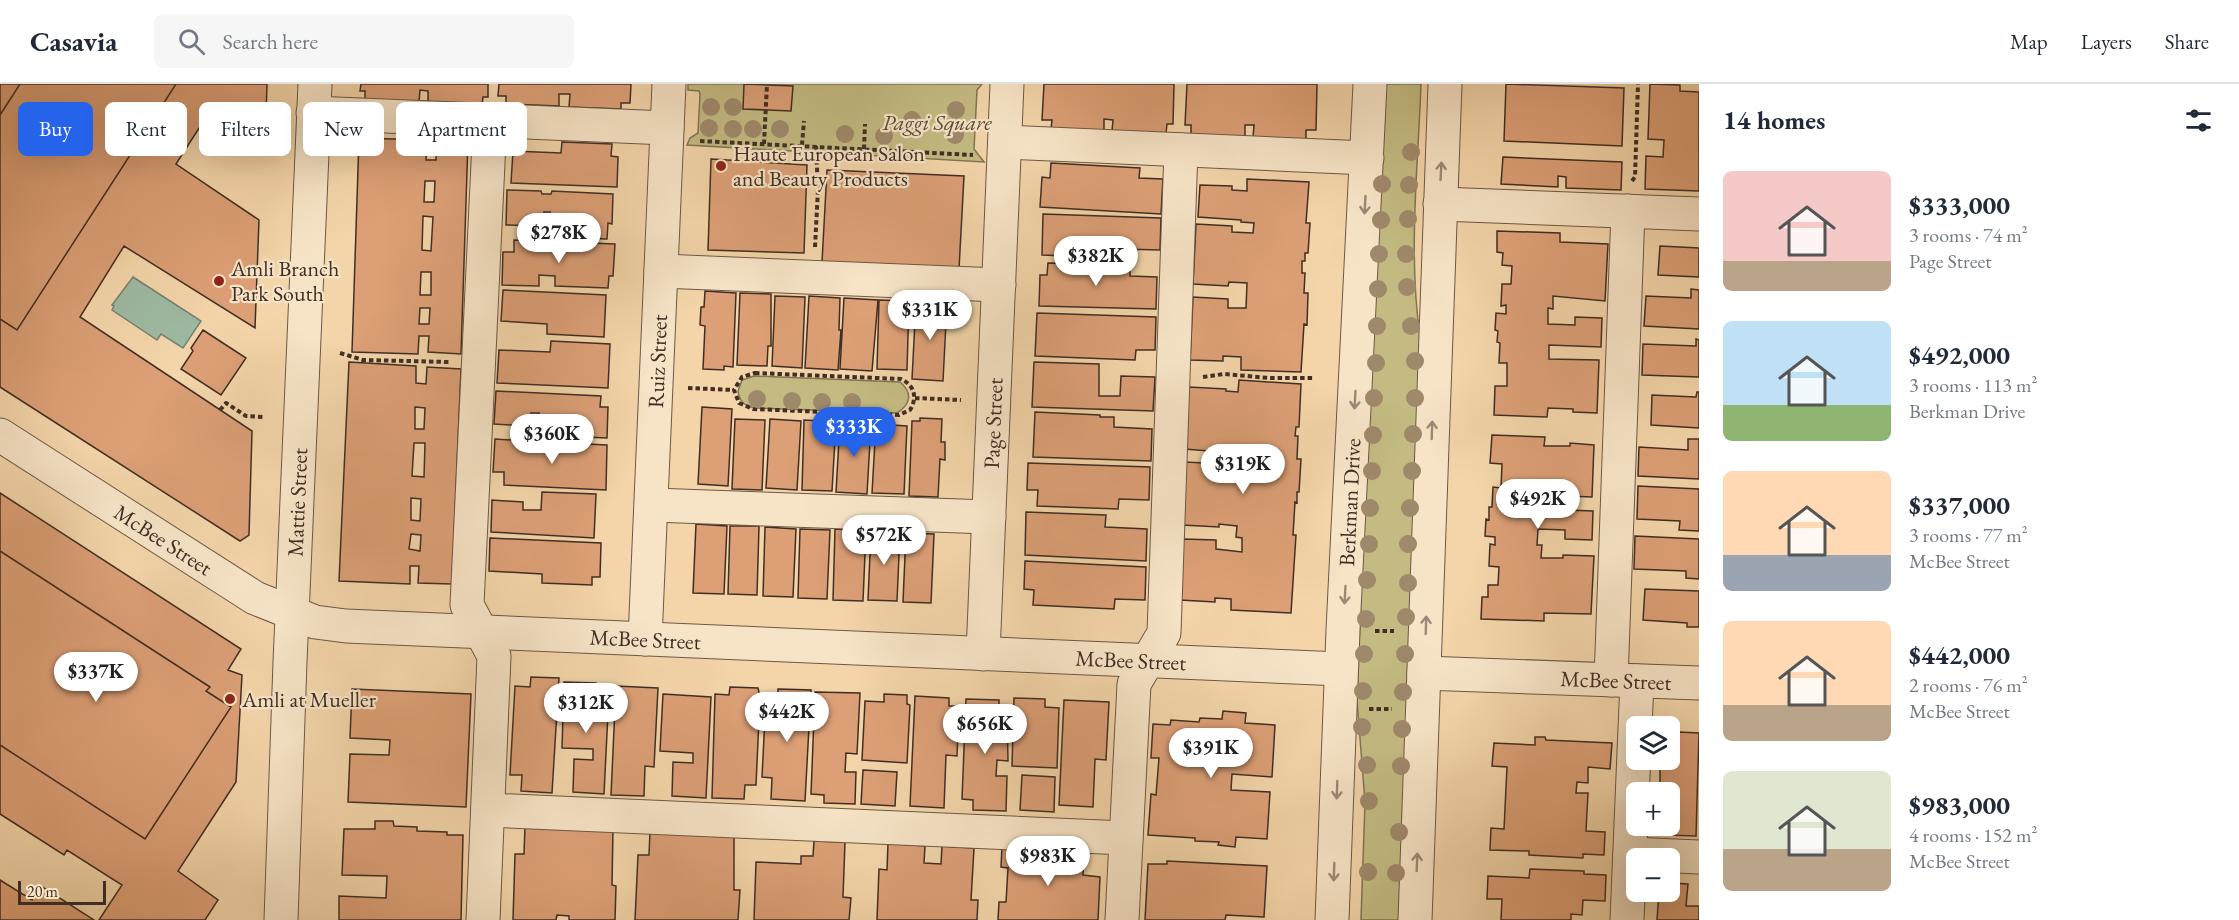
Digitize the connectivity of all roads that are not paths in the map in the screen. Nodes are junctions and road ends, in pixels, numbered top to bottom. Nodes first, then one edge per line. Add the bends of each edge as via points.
1 (669, 84) edge
2 (1007, 84) edge
3 (1370, 84) edge
4 (1445, 84) edge
5 (314, 98) edge
6 (396, 109) edge
7 (527, 122) edge
8 (667, 128) junction
9 (1006, 142) junction
10 (1181, 150) junction
11 (488, 156) edge
12 (1367, 158) junction
13 (1440, 204) junction
14 (1628, 211) junction
15 (1699, 214) edge
16 (662, 271) junction
17 (999, 285) junction
18 (0, 435) edge
19 (652, 505) junction
20 (989, 517) junction
21 (292, 614) junction
22 (481, 631) junction
23 (645, 639) junction
24 (983, 654) junction
25 (1148, 660) junction
26 (1341, 669) junction
27 (1424, 673) junction
28 (1624, 680) junction
29 (1699, 683) edge
30 (488, 810) junction
31 (1126, 838) junction
32 (1630, 848) edge
33 (1680, 856) edge
34 (1699, 857) edge
35 (1628, 902) edge
36 (281, 920) edge
37 (483, 920) edge
38 (1122, 920) edge
39 (1332, 920) edge
40 (1415, 920) edge
41 (1627, 920) edge

1 - 8 street, Ruiz Street
2 - 9 street, Page Street
3 - 12 street, Berkman Drive
13 -> 4 street
5 - 6 street
5 - 21 street, Mattie Street
7 - 8 street
8 - 16 street, Ruiz Street
9 - 10 street
9 - 17 street, Page Street
10 - 12 street
10 - 25 street via 1164,633
11 - 22 street via 467,605
12 -> 26 street, Berkman Drive
13 - 14 street
27 -> 13 street
14 - 15 street
14 - 28 street
16 - 17 street
16 - 19 street, Ruiz Street
17 - 20 street, Page Street
18 - 21 street, McBee Street via 243,591
19 - 20 street
19 - 23 street, Ruiz Street
20 - 24 street, Page Street
21 - 22 street, McBee Street via 346,626
21 - 36 street, Mattie Street
22 - 23 street, McBee Street
22 - 30 street via 494,656
23 - 24 street, McBee Street
24 - 25 street, McBee Street
25 - 26 street, McBee Street
25 - 31 street via 1134,684
26 -> 39 street, Berkman Drive
27 - 28 street, McBee Street
40 -> 27 street
28 - 29 street, McBee Street
28 - 32 street
30 - 31 street
30 - 37 street
31 - 38 street
33 - 34 street
35 - 41 street

